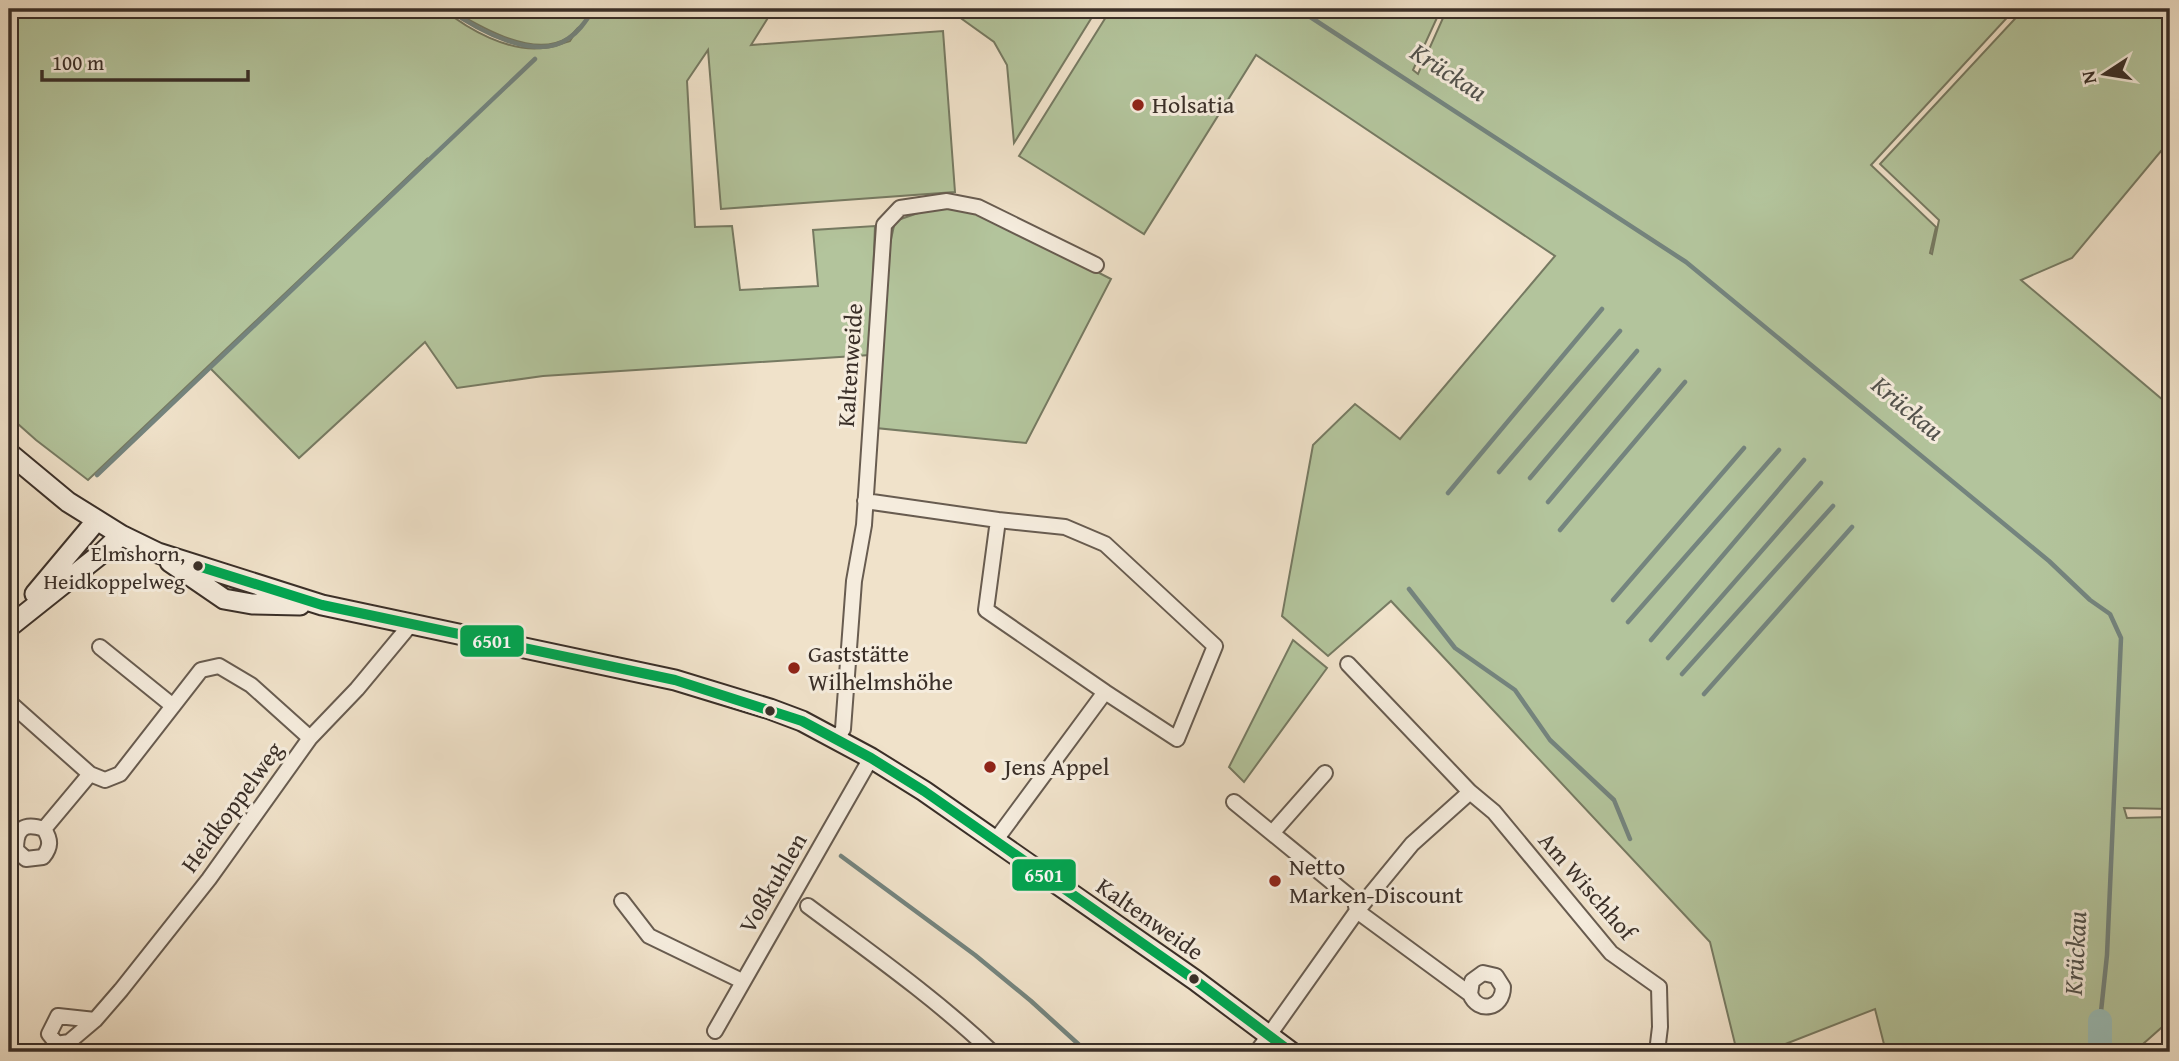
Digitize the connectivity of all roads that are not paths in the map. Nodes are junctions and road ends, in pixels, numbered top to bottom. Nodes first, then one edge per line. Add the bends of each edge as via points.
1 (1096, 265) dead end
2 (9, 453) edge
3 (865, 501) junction
4 (97, 520) junction
5 (998, 520) junction
6 (121, 535) junction
7 (411, 624) junction
8 (9, 626) edge
9 (100, 647) dead end
10 (1348, 664) dead end
11 (1105, 692) junction
12 (9, 702) edge
13 (173, 706) junction
14 (310, 738) junction
15 (837, 739) junction
16 (871, 758) junction
17 (1325, 773) dead end
18 (90, 774) junction
19 (1470, 792) junction
20 (1234, 803) dead end
21 (44, 829) dead end
22 (1273, 832) junction
23 (995, 841) junction
24 (622, 901) dead end
25 (808, 905) dead end
26 (1357, 911) junction
27 (742, 981) junction
28 (1470, 994) dead end
29 (94, 1020) dead end
30 (715, 1031) dead end
31 (1268, 1036) junction
32 (992, 1052) edge
33 (1256, 1052) edge
34 (1291, 1052) edge
35 (1657, 1052) edge

1 - 3 street, Kaltenweide via 978,207 947,201 900,208 884,225
2 - 4 main road, Kaltenweide
3 - 5 street
3 - 15 street, Kaltenweide via 843,729
4 - 6 main road, Kaltenweide
4 - 8 main road
5 - 11 street via 986,610
5 - 11 street via 1065,527 1105,544 1214,646 1177,739
6 - 7 main road, Kaltenweide via 158,553 322,605
6 - 8 main road
7 - 14 street, Heidkoppelweg
7 - 15 main road, Kaltenweide via 675,680 770,709
9 - 13 street
10 - 19 street, Am Wischhof
11 - 23 street
12 - 18 street
13 - 14 street via 201,670 219,666 251,685
13 - 18 street via 120,774 105,780
14 - 29 street, Heidkoppelweg via 209,879
15 - 16 main road, Kaltenweide
16 - 23 main road, Kaltenweide
16 - 27 street, Voßkuhlen
17 - 22 street
18 - 21 street
19 - 26 street via 1412,844
19 - 35 street, Am Wischhof via 1494,812 1611,953 1658,987
20 - 22 street
22 - 26 street via 1355,901
23 - 31 main road, Kaltenweide via 1195,979
24 - 27 street via 649,936
25 - 32 street via 916,986
26 - 28 street
26 - 31 street
27 - 30 street, Voßkuhlen
31 - 33 street
31 - 34 main road, Kaltenweide

